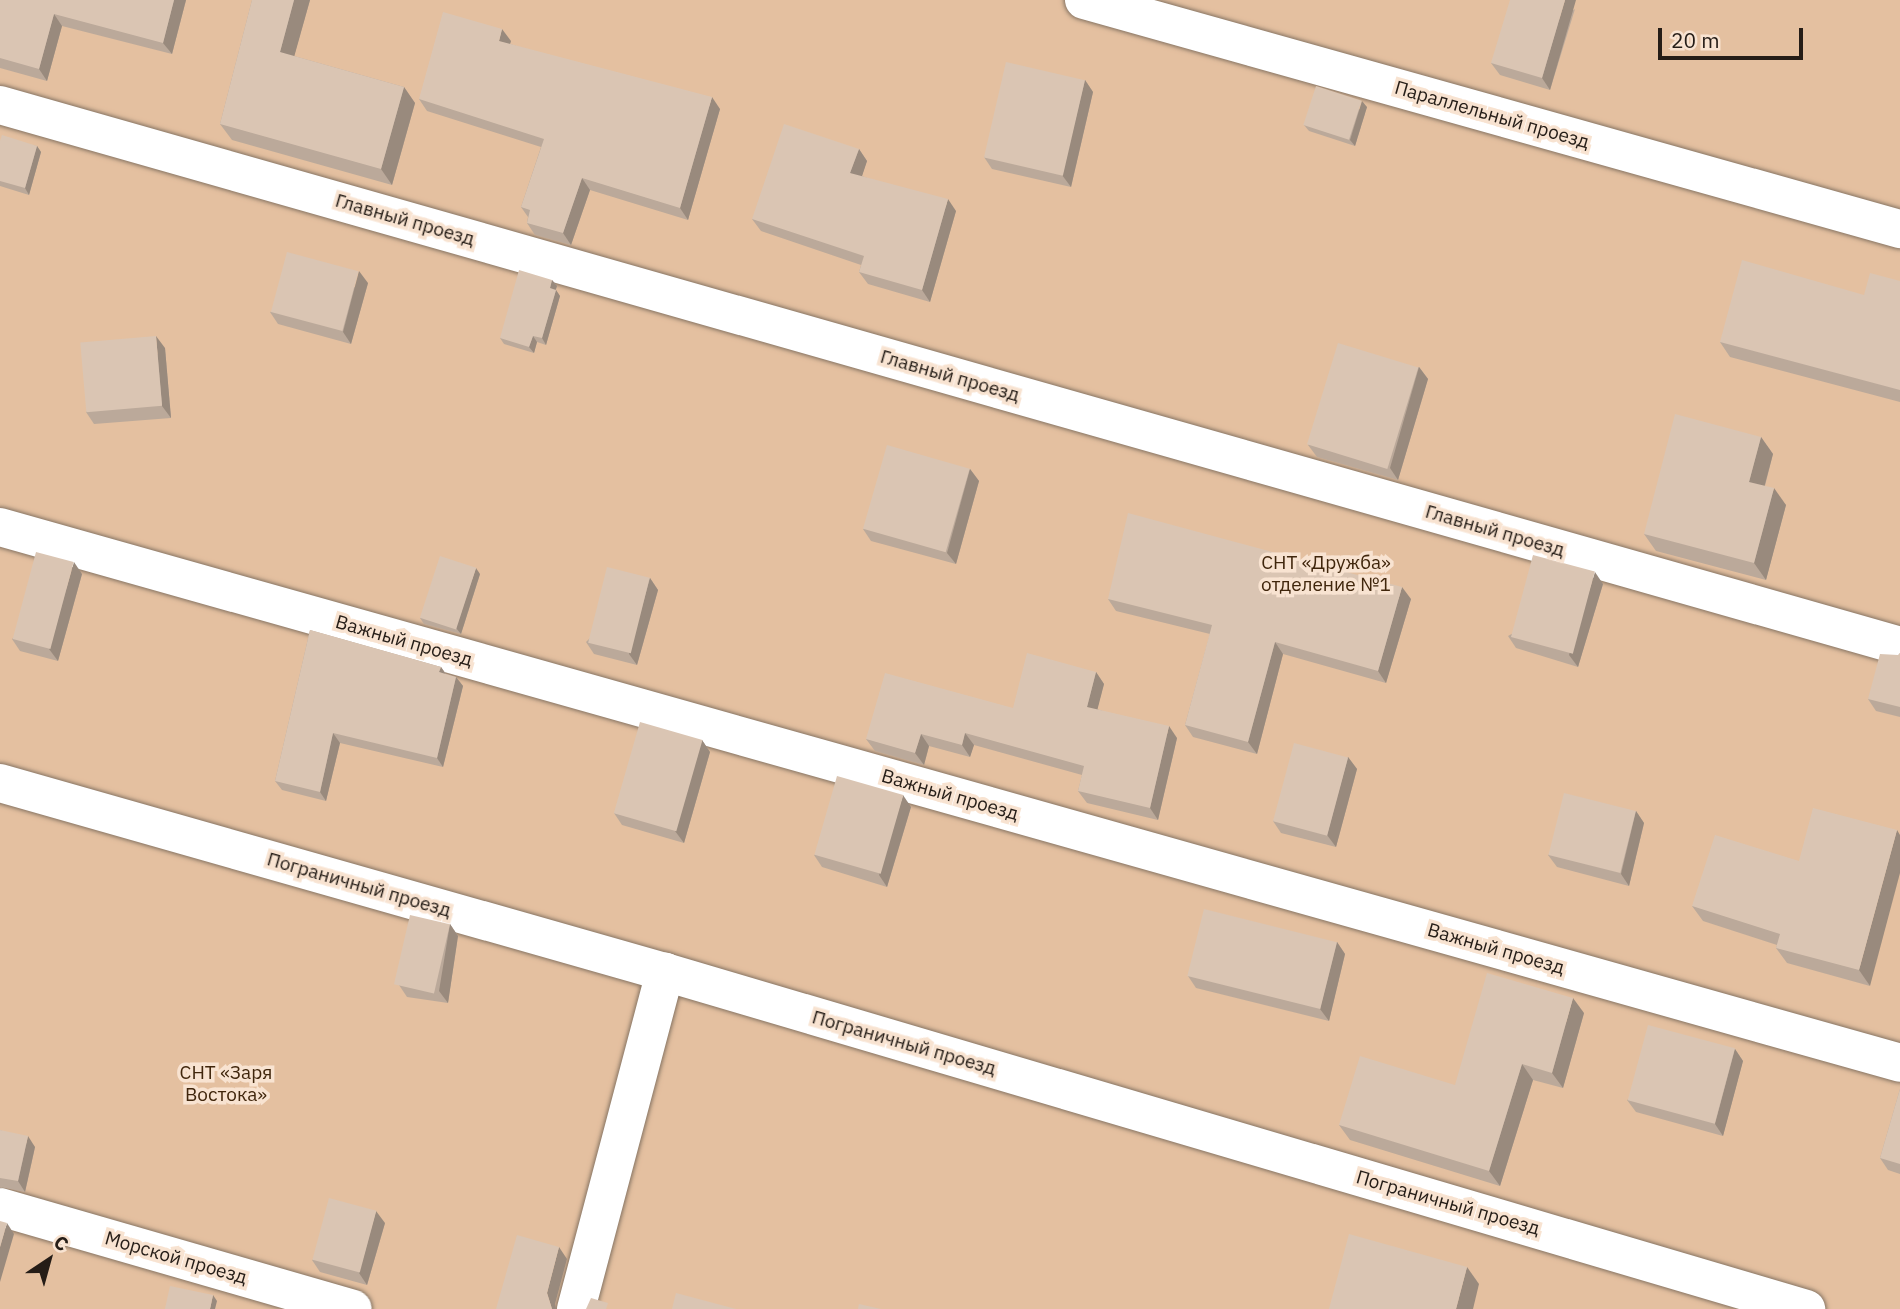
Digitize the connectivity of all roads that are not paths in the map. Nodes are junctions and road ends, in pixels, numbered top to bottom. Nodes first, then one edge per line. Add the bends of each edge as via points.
1 (1084, 0) edge
2 (0, 105) edge
3 (1900, 229) edge
4 (0, 527) edge
5 (1900, 646) edge
6 (0, 783) edge
7 (665, 972) junction
8 (1900, 1063) edge
9 (0, 1207) edge
10 (353, 1309) edge
11 (576, 1309) edge
12 (1806, 1309) edge

1 - 3 lane, Параллельный проезд
2 - 5 lane, Главный проезд
4 - 8 lane, Важный проезд
6 - 7 lane, Пограничный проезд
7 - 11 lane
7 - 12 lane, Пограничный проезд
9 - 10 lane, Морской проезд

